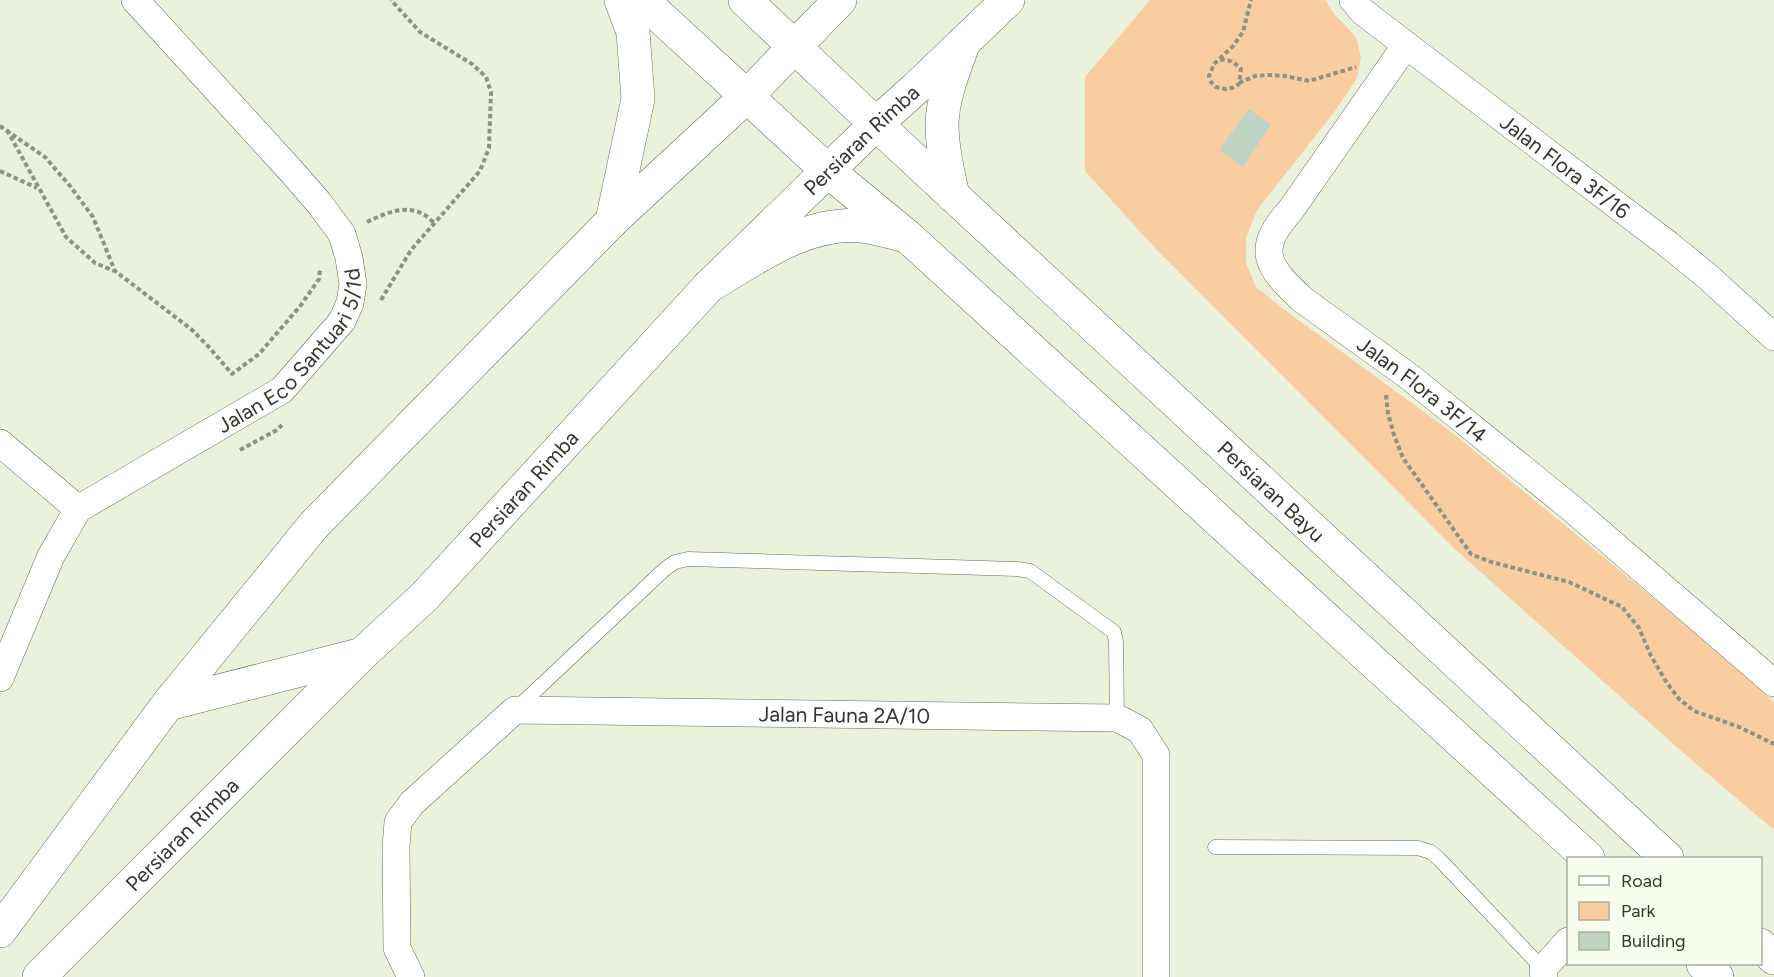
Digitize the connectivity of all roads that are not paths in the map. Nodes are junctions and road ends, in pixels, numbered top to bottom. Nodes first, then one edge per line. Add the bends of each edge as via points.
1 (135, 0) edge
2 (621, 0) edge
3 (642, 0) edge
4 (745, 0) edge
5 (840, 0) edge
6 (1008, 0) edge
7 (1353, 0) edge
8 (964, 42) junction
9 (796, 47) junction
10 (1400, 53) junction
11 (748, 95) junction
12 (876, 124) junction
13 (828, 171) junction
14 (953, 196) junction
15 (612, 221) junction
16 (907, 236) junction
17 (709, 286) junction
18 (1774, 337) edge
19 (0, 443) edge
20 (78, 509) junction
21 (361, 655) junction
22 (0, 678) edge
23 (1774, 683) edge
24 (168, 704) junction
25 (515, 710) junction
26 (1117, 718) junction
27 (1215, 847) dead end
28 (1587, 857) edge
29 (1666, 857) edge
30 (0, 931) edge
31 (1567, 944) edge
32 (1762, 946) edge
33 (1774, 958) edge
34 (1705, 965) edge
35 (1544, 973) edge
36 (39, 977) edge
37 (411, 977) edge
38 (1156, 977) edge
39 (1718, 977) edge

1 - 20 street, Jalan Eco Santuari 5/1d via 319,203 342,234 353,284 342,321 282,390
2 - 15 main road via 633,32 639,99
3 - 11 main road
4 - 9 main road, Persiaran Bayu
5 - 9 main road
6 - 8 main road, Persiaran Rimba
7 - 10 street, Jalan Flora 3F/16
8 - 12 main road, Persiaran Rimba
8 - 14 main road via 950,80 942,121 944,156
9 - 11 main road
9 - 12 main road, Persiaran Bayu
10 - 18 street, Jalan Flora 3F/16 via 1669,245
10 - 23 street, Jalan Flora 3F/14 via 1272,235 1269,256 1273,266 1303,300 1411,378
11 - 13 main road
11 - 15 main road
12 - 13 main road, Persiaran Rimba
12 - 14 main road, Persiaran Bayu
13 - 16 main road
13 - 17 main road, Persiaran Rimba
14 - 29 main road, Persiaran Bayu
15 - 24 main road via 314,525
16 - 17 main road via 861,226 826,228 786,241
16 - 28 main road
17 - 21 main road, Persiaran Rimba via 424,597
19 - 20 street
20 - 22 street, Jalan Eco Santuari 5/1d via 51,556
21 - 24 main road
21 - 36 main road, Persiaran Rimba
24 - 30 main road
25 - 26 street, Jalan Fauna 2A/10
25 - 26 lane via 666,568 688,559 1030,571 1114,632
25 - 37 street via 412,803 398,822 397,948
26 - 38 street via 1140,730 1156,755
27 - 35 lane via 1418,848 1431,852
31 - 35 street
32 - 33 main road
34 - 39 main road

